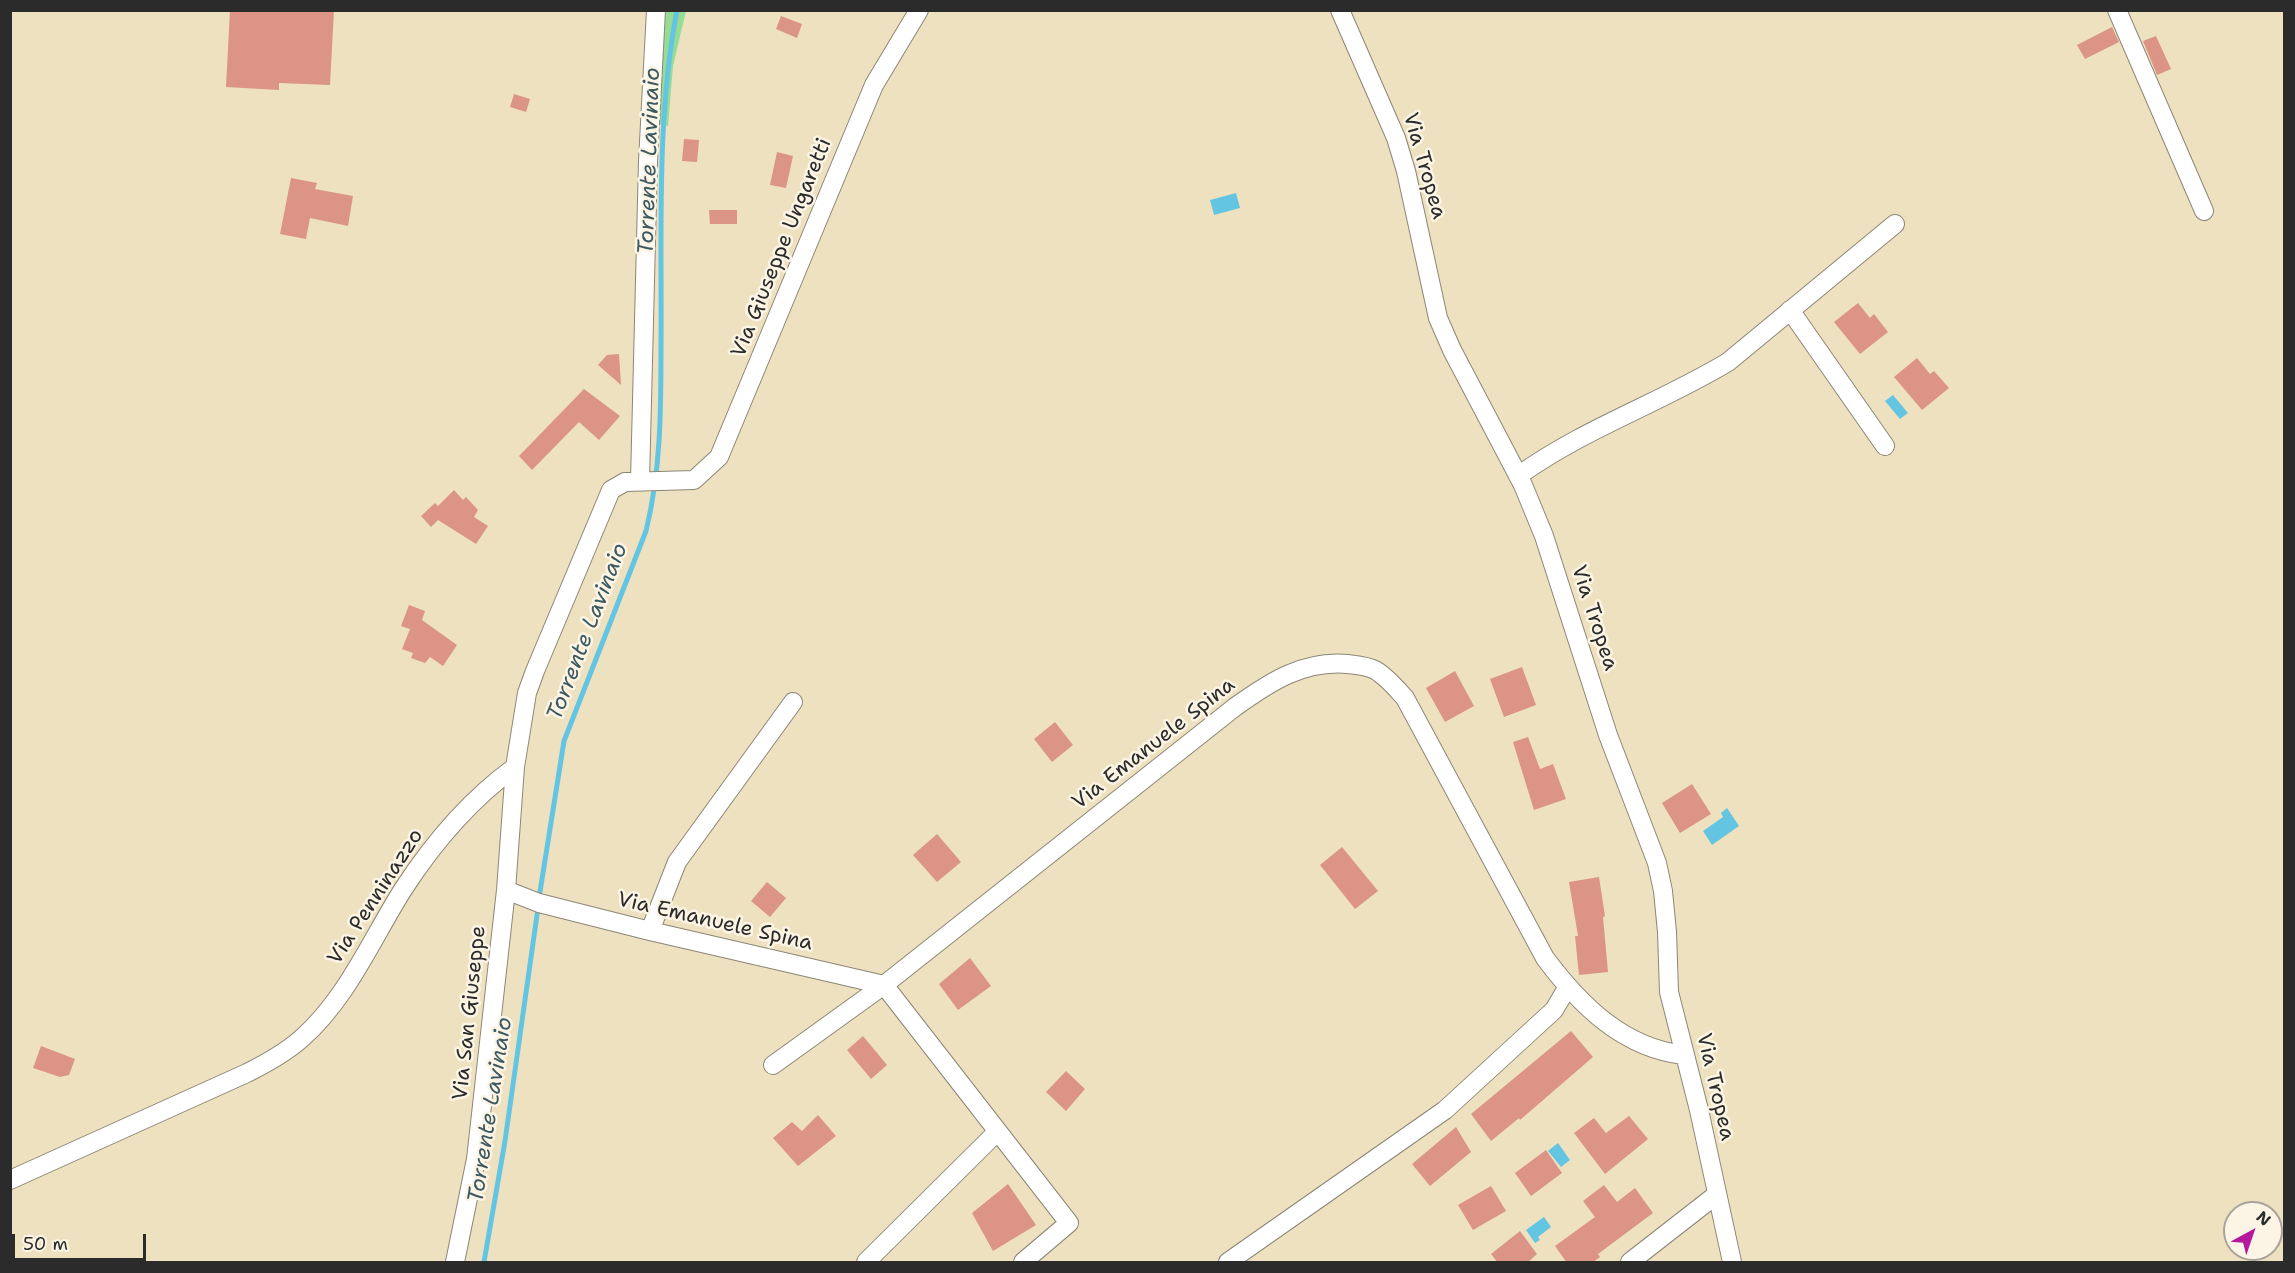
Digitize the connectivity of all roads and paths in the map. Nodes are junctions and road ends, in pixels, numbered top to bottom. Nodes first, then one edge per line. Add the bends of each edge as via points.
1 (656, 10) edge
2 (919, 10) edge
3 (1340, 10) edge
4 (2117, 10) edge
5 (2204, 211) dead end
6 (1895, 224) dead end
7 (1790, 310) junction
8 (1885, 446) dead end
9 (1518, 476) junction
10 (643, 482) junction
11 (793, 702) dead end
12 (515, 767) junction
13 (506, 890) junction
14 (650, 931) junction
15 (884, 985) junction
16 (1567, 988) junction
17 (1684, 1055) junction
18 (774, 1065) dead end
19 (996, 1132) junction
20 (10, 1180) edge
21 (1716, 1195) junction
22 (455, 1263) edge
23 (866, 1263) edge
24 (1023, 1263) edge
25 (1228, 1263) edge
26 (1630, 1263) edge
27 (1732, 1263) edge

1 - 10 street via 648,161
2 - 10 street, Via Giuseppe Ungaretti via 874,85 719,457 694,480
3 - 9 street, Via Tropea via 1396,138 1438,318
4 - 5 street
6 - 7 street
7 - 8 street
7 - 9 street via 1728,362 1699,380 1546,456
9 - 17 street, Via Tropea via 1544,536 1608,735 1657,863 1667,932 1669,992
10 - 12 street via 625,482 611,490 527,693
11 - 14 street via 677,862
12 - 13 street, Via San Giuseppe
12 - 20 street, Via Penninazzo via 449,826 404,887 337,998 302,1038 247,1073
13 - 14 street, Via Emanuele Spina via 539,903
13 - 22 street, Via San Giuseppe via 476,1160
14 - 15 street, Via Emanuele Spina
15 - 16 street, Via Emanuele Spina via 1235,707 1269,683 1303,667 1329,663 1373,669 1405,698 1545,958
15 - 18 street
15 - 19 street
16 - 17 street, Via Emanuele Spina via 1605,1023 1637,1042
16 - 25 street via 1554,1010 1445,1110
17 - 21 street, Via Tropea
19 - 23 street
19 - 24 street via 1069,1223
21 - 26 street
21 - 27 street, Via Tropea

